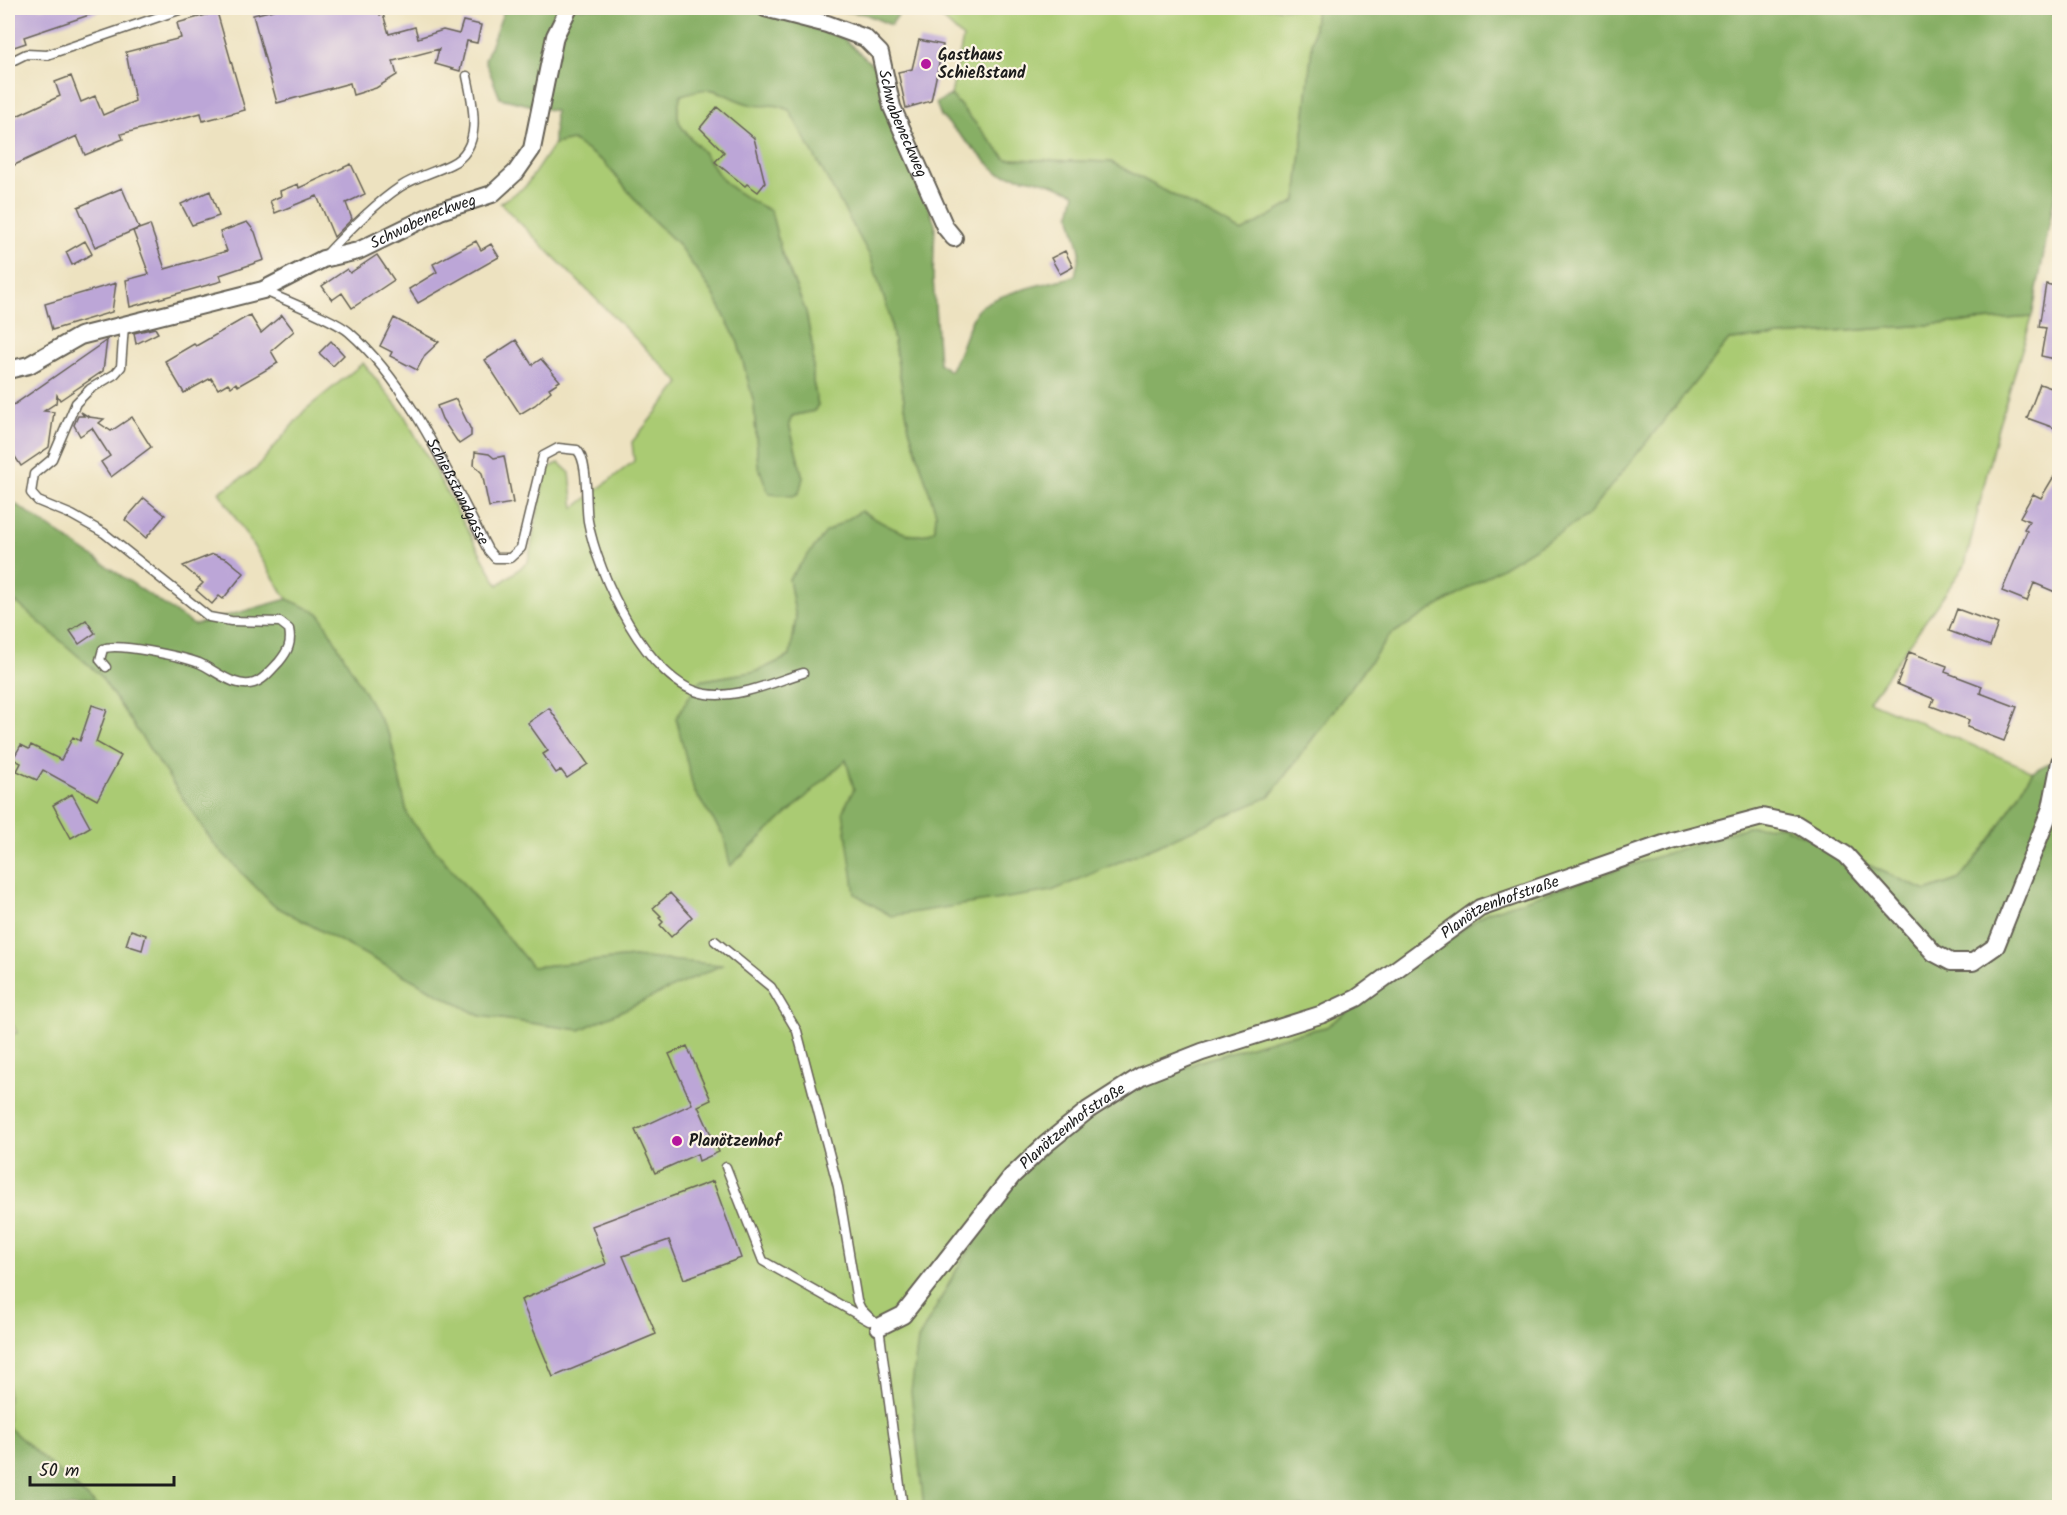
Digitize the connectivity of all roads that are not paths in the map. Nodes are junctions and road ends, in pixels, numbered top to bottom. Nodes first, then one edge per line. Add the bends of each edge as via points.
1 (185, 8) edge
2 (222, 8) edge
3 (228, 8) edge
4 (569, 8) edge
5 (765, 8) edge
6 (8, 63) edge
7 (467, 76) dead end
8 (954, 238) dead end
9 (323, 259) junction
10 (263, 290) junction
11 (124, 325) junction
12 (8, 370) edge
13 (106, 667) dead end
14 (803, 673) dead end
15 (2060, 762) edge
16 (715, 940) dead end
17 (726, 1167) dead end
18 (879, 1327) junction
19 (903, 1508) edge

1 - 6 lane via 47,55 26,54
2 - 3 lane
4 - 9 street, Schwabeneckweg via 555,36 532,149 516,172 492,194 440,211 358,251
5 - 8 street, Schwabeneckweg via 865,38 880,53 892,107 945,227
7 - 9 lane via 475,116 469,147 454,162 400,186
9 - 10 street, Schwabeneckweg
10 - 11 street
10 - 14 lane, Schießstandgasse via 348,331 384,371 412,411 495,558 510,558 523,543 543,456 558,448 577,450 584,465 587,516 601,566 625,617 668,674 687,689 713,695 734,694
11 - 12 street via 80,336 29,365
11 - 13 lane via 121,367 76,404 55,455 34,474 31,493 38,501 72,514 104,533 209,617 280,622 289,628 291,636 285,655 252,684 230,679 196,662 125,648 103,649 100,660
15 - 18 street, Planötzenhofstraße via 2050,808 1995,946 1973,962 1951,962 1934,953 1846,855 1796,824 1762,817 1666,843 1480,908 1357,998 1323,1014 1202,1052 1141,1076 1088,1110 1012,1176 903,1315
16 - 18 lane via 771,987 797,1031 838,1187 857,1301
17 - 18 lane via 763,1261
18 - 19 lane

